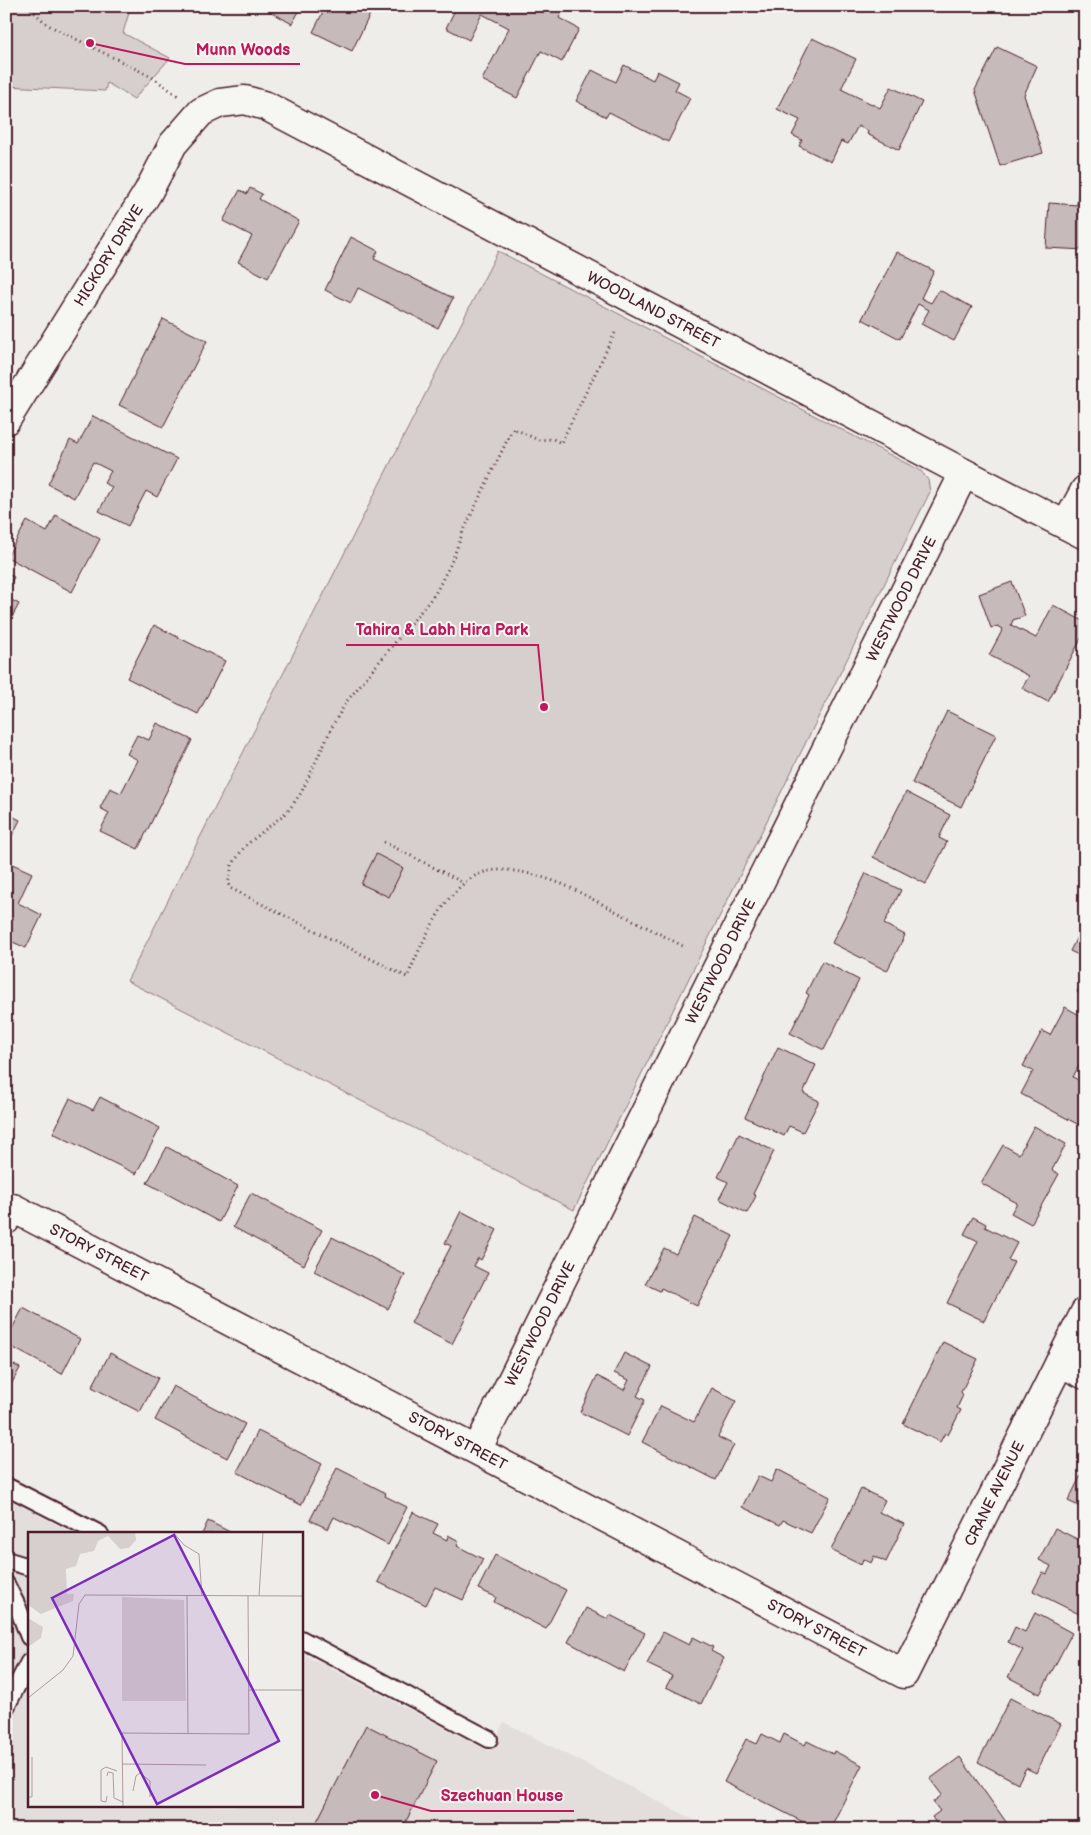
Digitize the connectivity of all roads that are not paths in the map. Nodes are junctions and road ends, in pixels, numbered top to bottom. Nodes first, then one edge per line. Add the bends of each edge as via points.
1 (220, 103) joint
2 (6, 420) edge
3 (964, 473) junction
4 (1085, 490) edge
5 (1076, 530) edge
6 (9, 1214) edge
7 (1085, 1312) edge
8 (1060, 1362) junction
9 (1085, 1375) edge
10 (477, 1450) junction
11 (6, 1486) edge
12 (96, 1532) edge
13 (6, 1560) edge
14 (28, 1567) edge
15 (6, 1584) edge
16 (28, 1633) edge
17 (302, 1640) edge
18 (28, 1664) edge
19 (904, 1674) joint
20 (6, 1707) edge
21 (489, 1740) dead end

1 - 2 street, HICKORY DRIVE via 201,112 173,144 148,192
1 - 3 street, WOODLAND STREET via 245,100 266,106
3 - 5 street, WOODLAND STREET
3 - 10 street, WESTWOOD DRIVE
4 - 5 street
6 - 10 street, STORY STREET
7 - 8 street, CRANE AVENUE
8 - 9 street
8 - 19 street, CRANE AVENUE
10 - 19 street, STORY STREET
11 - 12 lane
13 - 14 lane
15 - 16 lane
17 - 21 lane
18 - 20 lane

